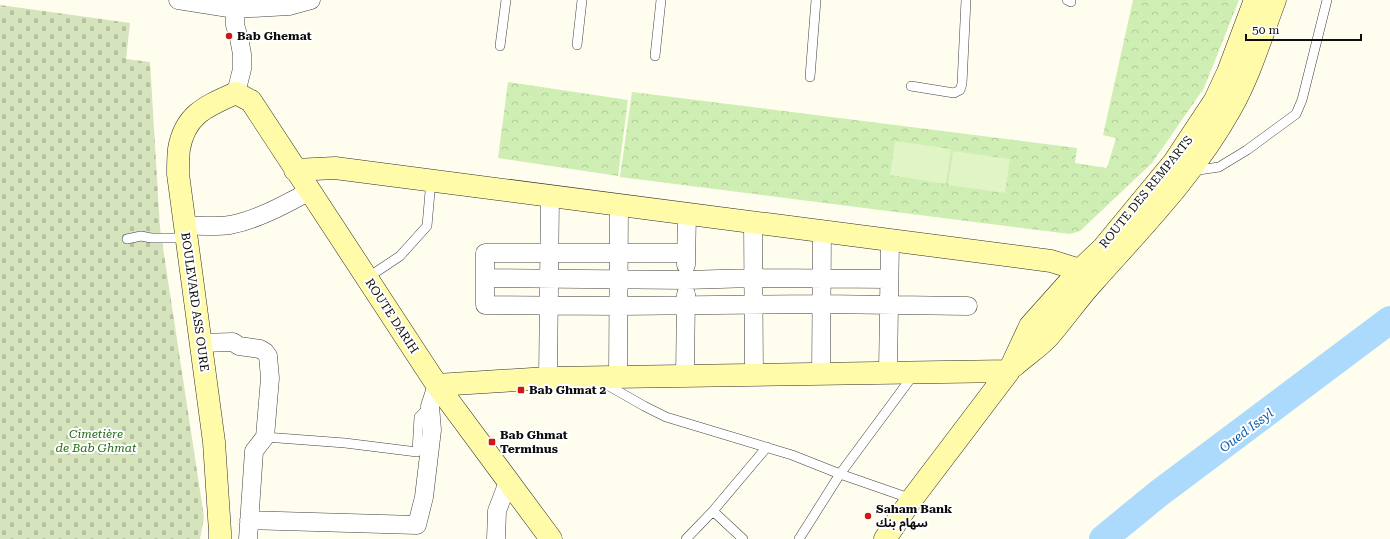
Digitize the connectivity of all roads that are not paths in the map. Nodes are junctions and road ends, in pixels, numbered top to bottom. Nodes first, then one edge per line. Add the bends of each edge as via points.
1 (178, 0) edge
2 (310, 0) edge
3 (506, 0) edge
4 (582, 0) edge
5 (661, 0) edge
6 (816, 0) edge
7 (966, 0) edge
8 (1255, 0) edge
9 (1275, 0) edge
10 (1327, 0) edge
11 (235, 17) junction
12 (577, 44) dead end
13 (500, 46) dead end
14 (655, 56) dead end
15 (810, 76) dead end
16 (911, 86) dead end
17 (236, 93) junction
18 (295, 170) junction
19 (1189, 171) junction
20 (431, 180) junction
21 (310, 191) junction
22 (550, 196) junction
23 (619, 204) junction
24 (687, 214) junction
25 (753, 222) junction
26 (822, 231) junction
27 (185, 232) junction
28 (127, 239) dead end
29 (890, 240) junction
30 (549, 253) junction
31 (619, 253) junction
32 (686, 253) junction
33 (1086, 276) junction
34 (367, 278) junction
35 (485, 278) junction
36 (549, 278) junction
37 (753, 278) junction
38 (821, 278) junction
39 (889, 279) junction
40 (618, 280) junction
41 (686, 280) junction
42 (821, 304) junction
43 (686, 305) junction
44 (753, 305) junction
45 (548, 306) junction
46 (618, 306) junction
47 (889, 306) junction
48 (968, 306) dead end
49 (201, 343) junction
50 (916, 371) junction
51 (1009, 371) junction
52 (888, 372) junction
53 (821, 375) junction
54 (685, 376) junction
55 (754, 376) junction
56 (594, 377) junction
57 (618, 377) junction
58 (548, 378) junction
59 (437, 385) junction
60 (430, 406) junction
61 (265, 437) junction
62 (767, 447) junction
63 (840, 474) junction
64 (508, 482) junction
65 (912, 499) junction
66 (713, 512) junction
67 (249, 520) junction
68 (220, 539) edge
69 (248, 539) edge
70 (496, 539) edge
71 (551, 539) edge
72 (686, 539) edge
73 (743, 539) edge
74 (799, 539) edge
75 (885, 539) edge

1 - 11 street
2 - 11 street
3 - 13 lane
4 - 12 lane
5 - 14 lane
6 - 15 lane
7 - 16 lane via 960,90 954,93
8 - 33 street, ROUTE DES REMPARTS via 1215,100 1174,162 1102,248
9 - 19 street, ROUTE DES REMPARTS via 1246,78 1231,109
10 - 19 lane via 1302,100 1296,114 1219,167
11 - 17 street via 229,36 232,54 242,69
17 - 18 street, ROUTE DARIH via 251,101
17 - 27 street, BOULEVARD ASS OURE via 208,106 195,115 185,128 179,149 178,174
18 - 20 street via 336,168
18 - 21 street, ROUTE DARIH
19 - 33 street, ROUTE DES REMPARTS via 1151,218
20 - 22 street
20 - 34 lane via 427,226 400,256
21 - 27 street via 283,206 243,221
21 - 34 street, ROUTE DARIH
22 - 23 street
22 - 30 street
23 - 24 street
23 - 31 street
24 - 25 street
24 - 32 street
25 - 26 street
25 - 37 street
26 - 29 street
26 - 38 street
27 - 28 lane
27 - 49 street, BOULEVARD ASS OURE
29 - 33 street via 1051,261
29 - 39 street
30 - 31 street
30 - 35 street via 485,253
30 - 36 street
31 - 32 street
31 - 40 street
32 - 41 street
33 - 51 street, ROUTE DES REMPARTS via 1048,337
34 - 59 street, ROUTE DARIH
35 - 36 street
35 - 45 street via 485,305
36 - 40 street
36 - 45 street
37 - 38 street
37 - 41 street
37 - 44 street
38 - 39 street
38 - 42 street
39 - 47 street
40 - 41 street
40 - 46 street
41 - 43 street
42 - 44 street
42 - 47 street
42 - 53 street
43 - 44 street
43 - 46 street
43 - 54 street
44 - 55 street
45 - 46 street
45 - 58 street
46 - 57 street
47 - 48 street
47 - 52 street
49 - 61 street via 233,342 239,346 260,349 268,356 270,378
49 - 68 street, BOULEVARD ASS OURE via 214,442
50 - 51 street
50 - 52 street
50 - 63 lane
51 - 65 street, ROUTE DES REMPARTS
52 - 53 street
53 - 55 street
54 - 55 street
54 - 57 street
56 - 57 street
56 - 58 street
56 - 62 lane via 666,417
58 - 59 street
59 - 60 street
59 - 64 street, ROUTE DARIH
60 - 61 lane via 419,417 417,452
60 - 67 street via 432,430 424,497 417,525
61 - 67 street via 254,451
62 - 63 lane
62 - 66 lane
63 - 65 lane
63 - 74 lane
64 - 70 street via 497,511
64 - 71 street, ROUTE DARIH
65 - 75 street, ROUTE DES REMPARTS
66 - 72 lane
66 - 73 lane
67 - 69 street

